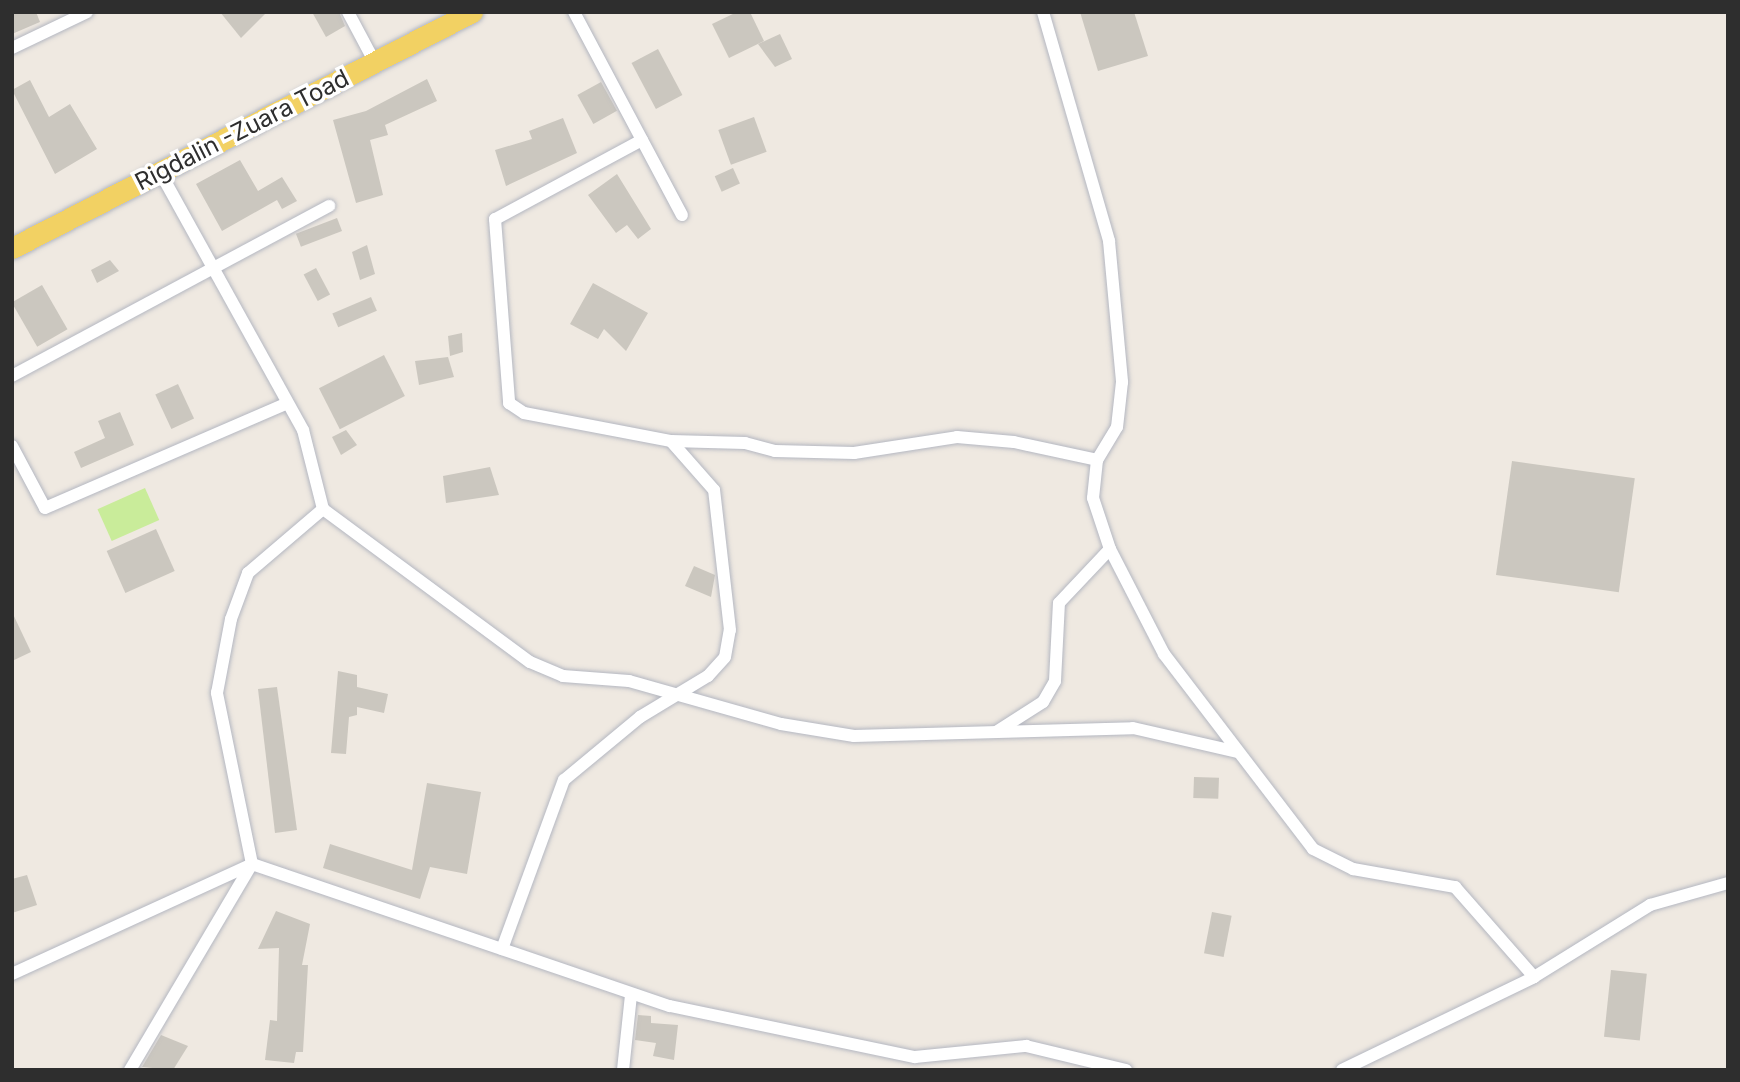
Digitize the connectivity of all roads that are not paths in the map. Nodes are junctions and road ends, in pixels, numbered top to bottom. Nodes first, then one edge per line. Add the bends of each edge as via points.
1 (87, 12) edge
2 (348, 12) edge
3 (472, 12) edge
4 (574, 12) edge
5 (1043, 12) edge
6 (12, 48) edge
7 (373, 61) junction
8 (642, 140) junction
9 (160, 172) junction
10 (329, 205) dead end
11 (682, 215) dead end
12 (12, 248) edge
13 (214, 263) junction
14 (12, 376) edge
15 (285, 404) junction
16 (671, 441) junction
17 (12, 446) edge
18 (1097, 460) junction
19 (323, 509) junction
20 (1111, 549) junction
21 (684, 693) junction
22 (996, 732) junction
23 (1238, 752) junction
24 (252, 864) junction
25 (1728, 883) edge
26 (502, 949) junction
27 (12, 974) edge
28 (1534, 977) junction
29 (631, 995) junction
30 (130, 1070) edge
31 (623, 1070) edge
32 (1126, 1070) edge
33 (1342, 1070) edge

1 - 6 street
2 - 7 street
3 - 7 main road, Rigdalin -Zuara Toad
4 - 8 street
5 - 18 street via 1109,241 1122,382 1117,427
7 - 9 main road, Rigdalin -Zuara Toad
8 - 11 street
8 - 16 street via 495,219 504,386 509,403 524,413
9 - 12 main road, Rigdalin -Zuara Toad
9 - 13 street
10 - 13 street
13 - 14 street
13 - 15 street
15 - 17 street via 45,508
15 - 19 street via 303,430
16 - 18 street via 854,453 957,438 1014,442
16 - 21 street via 714,491 730,630 725,657
18 - 20 street via 1093,498
19 - 21 street via 530,662 563,676 629,681
19 - 24 street via 248,573 218,668 217,693
20 - 22 street via 1059,603 1055,681 1042,702
20 - 23 street via 1164,654
21 - 22 street via 781,724 854,736
21 - 26 street via 640,717 564,780
22 - 23 street via 1133,728
23 - 28 street via 1313,849 1353,869 1455,887
24 - 26 street
24 - 27 street
24 - 30 street
25 - 28 street via 1650,905
26 - 29 street
28 - 33 street
29 - 31 street
29 - 32 street via 903,1056 1026,1046

